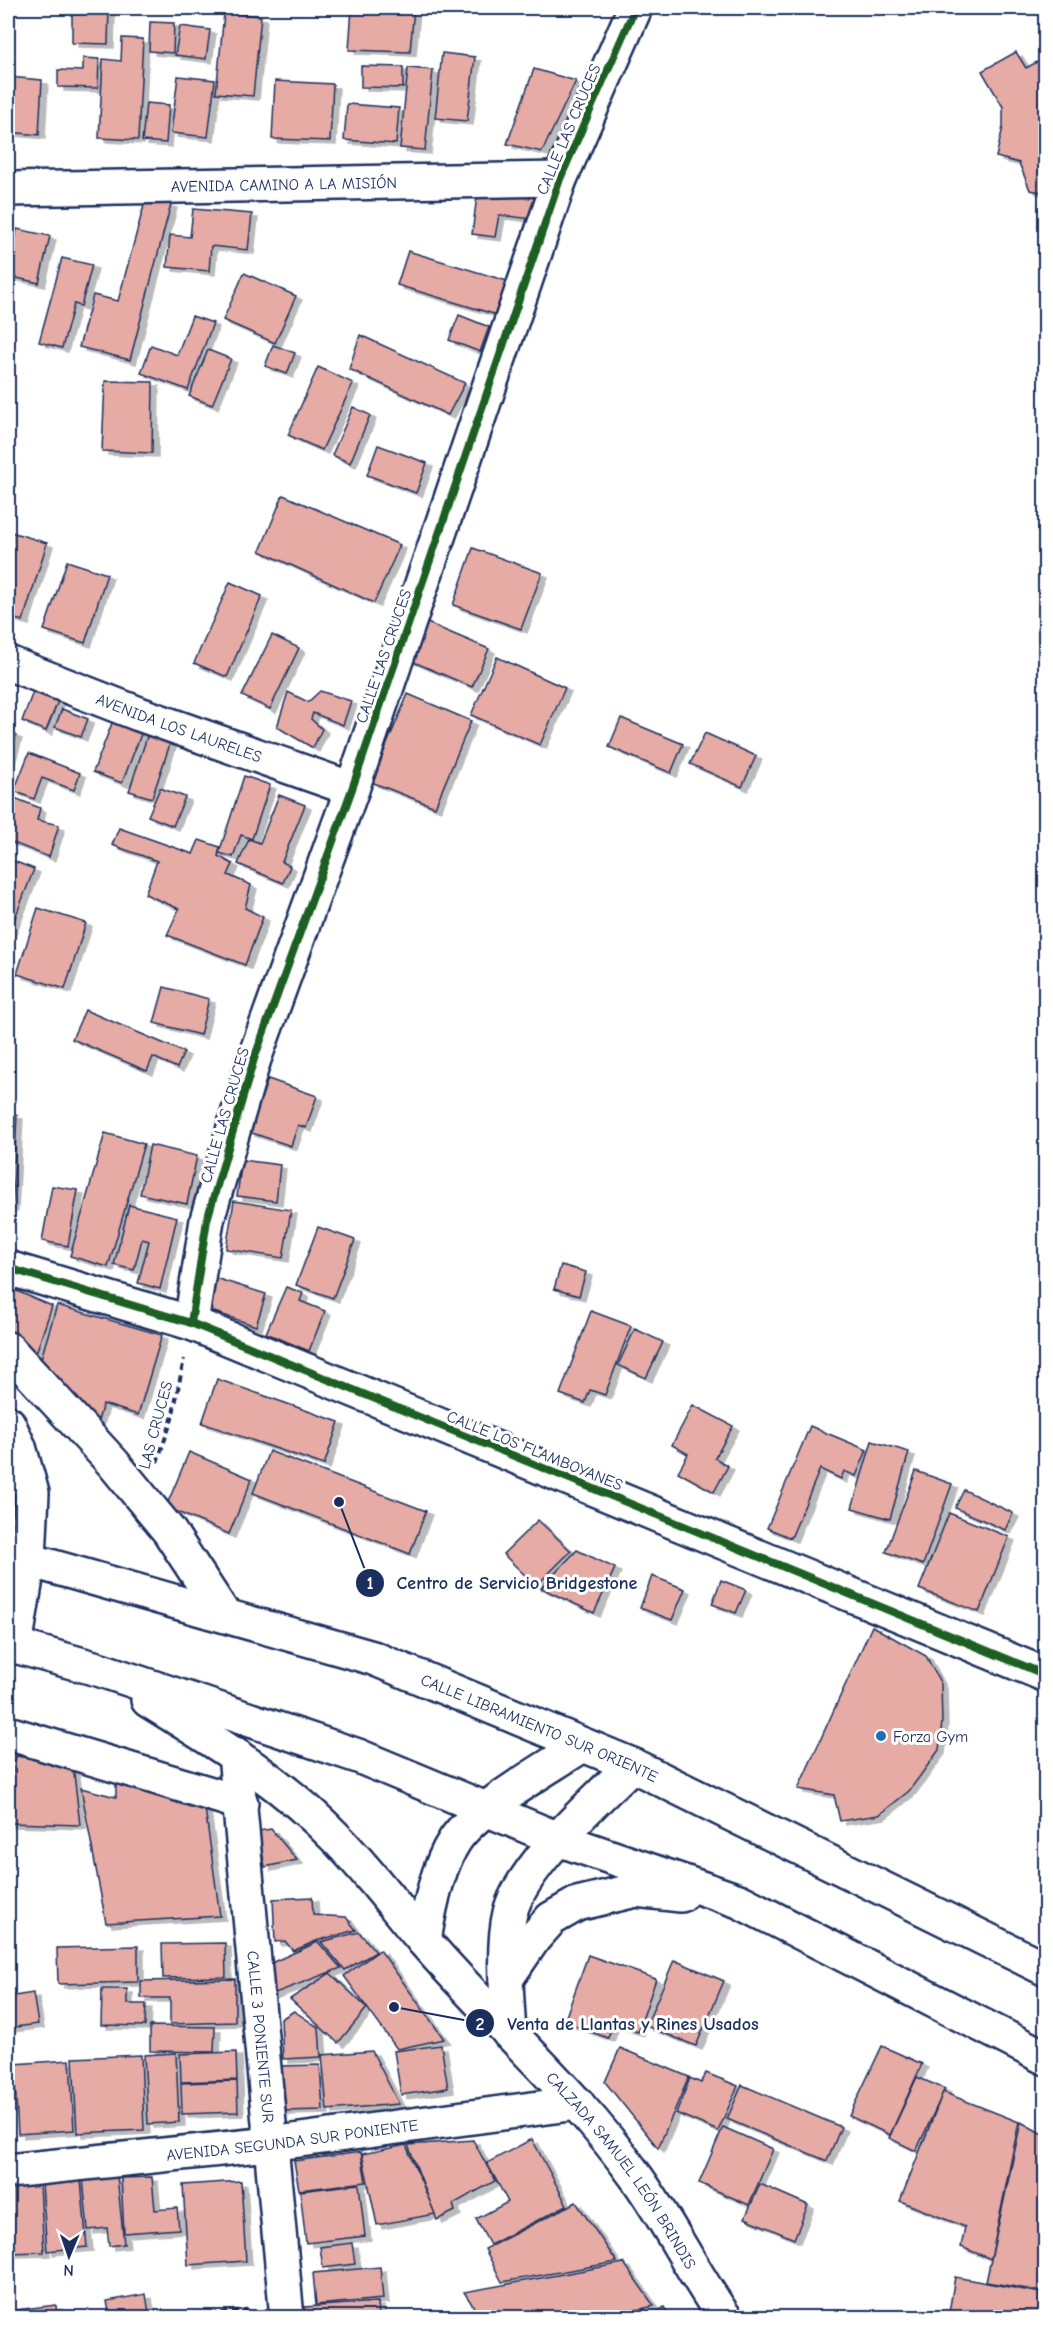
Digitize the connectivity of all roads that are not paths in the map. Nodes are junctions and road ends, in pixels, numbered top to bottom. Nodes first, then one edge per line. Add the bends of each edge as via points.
1 (635, 8) edge
2 (560, 178) junction
3 (8, 189) edge
4 (8, 663) edge
5 (352, 789) junction
6 (8, 1268) edge
7 (191, 1323) junction
8 (8, 1349) edge
9 (8, 1423) edge
10 (18, 1557) edge
11 (224, 1615) junction
12 (11, 1645) edge
13 (101, 1670) junction
14 (1046, 1675) edge
15 (8, 1733) edge
16 (581, 1746) junction
17 (235, 1754) junction
18 (632, 1765) junction
19 (241, 1803) junction
20 (488, 1808) junction
21 (558, 1839) junction
22 (739, 1901) junction
23 (424, 1941) junction
24 (1046, 1969) edge
25 (506, 1979) junction
26 (509, 2033) junction
27 (1046, 2058) edge
28 (577, 2103) junction
29 (270, 2144) junction
30 (8, 2171) edge
31 (286, 2311) edge
32 (725, 2318) edge

1 - 2 street, CALLE LAS CRUCES
2 - 3 street, AVENIDA CAMINO A LA MISIÓN
2 - 5 street, CALLE LAS CRUCES
4 - 5 street, AVENIDA LOS LAURELES
5 - 7 street, CALLE LAS CRUCES via 254,1059 207,1220
6 - 7 street, CALLE LOS FLAMBOYANES
7 - 14 street, CALLE LOS FLAMBOYANES
8 - 11 street via 169,1531
9 - 10 street via 32,1493
10 - 11 street, CALLE LIBRAMIENTO SUR ORIENTE
10 - 12 street
11 - 16 street, CALLE LIBRAMIENTO SUR ORIENTE via 373,1658
12 - 13 street
13 - 17 street, CALZADA SAMUEL LEÓN BRINDIS
13 - 20 street via 358,1756
15 - 19 street
16 - 18 street, CALLE LIBRAMIENTO SUR ORIENTE
16 - 20 street
17 - 19 street, CALLE 3 PONIENTE SUR
17 - 23 street, CALZADA SAMUEL LEÓN BRINDIS via 335,1836
18 - 21 street
18 - 24 street, CALLE LIBRAMIENTO SUR ORIENTE
19 - 29 street, CALLE 3 PONIENTE SUR
20 - 21 street
20 - 23 street via 455,1839 432,1895
21 - 22 street
21 - 25 street via 528,1878 510,1913
22 - 25 street via 636,1890 577,1904 551,1919
22 - 27 street
23 - 26 street, CALZADA SAMUEL LEÓN BRINDIS
25 - 26 street
26 - 28 street, CALZADA SAMUEL LEÓN BRINDIS
28 - 29 street, AVENIDA SEGUNDA SUR PONIENTE
28 - 32 street, CALZADA SAMUEL LEÓN BRINDIS via 637,2178
29 - 30 street, AVENIDA SEGUNDA SUR PONIENTE
29 - 31 street, CALLE 3 PONIENTE SUR

